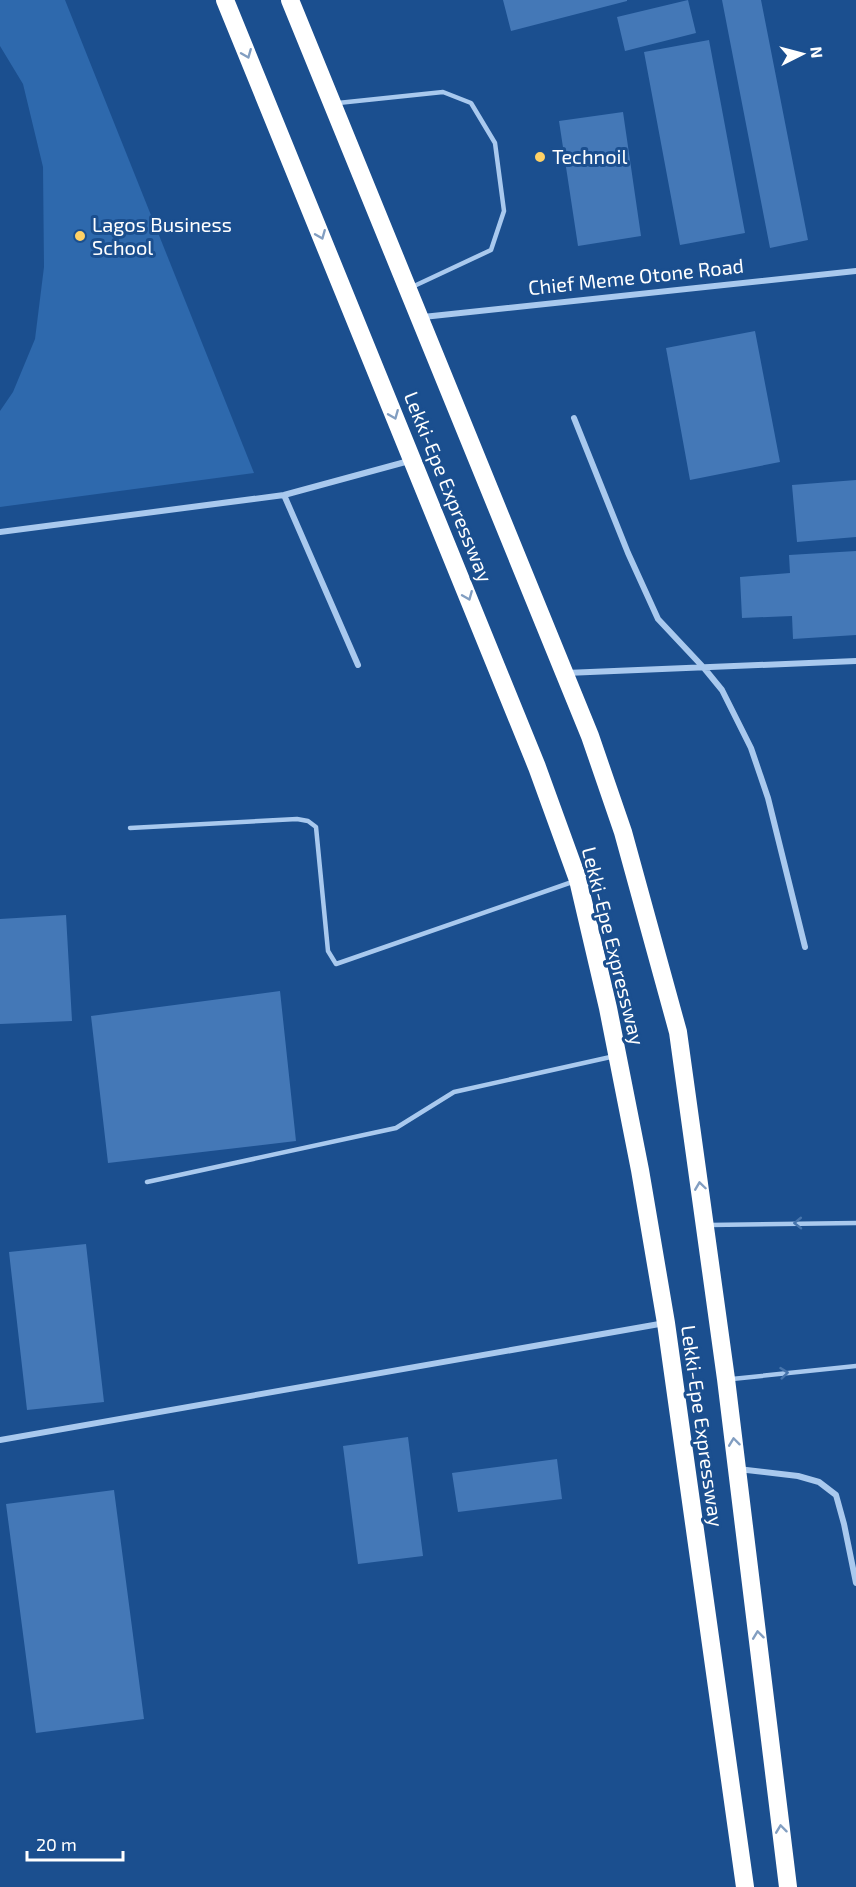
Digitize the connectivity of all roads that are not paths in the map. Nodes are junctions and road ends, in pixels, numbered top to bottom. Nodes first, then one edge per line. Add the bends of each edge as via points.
1 (225, 0) edge
2 (290, 0) edge
3 (333, 104) junction
4 (856, 270) edge
5 (408, 289) junction
6 (419, 317) junction
7 (574, 418) dead end
8 (412, 460) junction
9 (284, 495) junction
10 (0, 532) edge
11 (856, 661) edge
12 (358, 665) dead end
13 (704, 668) junction
14 (564, 673) junction
15 (130, 828) dead end
16 (578, 880) junction
17 (805, 947) dead end
18 (617, 1055) junction
19 (147, 1182) dead end
20 (856, 1223) edge
21 (705, 1225) junction
22 (666, 1323) junction
23 (856, 1366) edge
24 (726, 1379) junction
25 (0, 1440) edge
26 (738, 1469) junction
27 (856, 1583) edge
28 (745, 1887) edge
29 (788, 1887) edge

1 -> 8 highway, Lekki-Epe Expressway
2 - 3 highway, Lekki-Epe Expressway
3 - 5 highway, Lekki-Epe Expressway
3 - 5 lane via 443,92 471,103 495,143 504,212 491,250
4 - 6 street, Chief Meme Otone Road
5 - 6 highway, Lekki-Epe Expressway
6 - 14 highway, Lekki-Epe Expressway
7 - 13 street via 658,619
8 - 9 street
8 -> 16 highway, Lekki-Epe Expressway via 537,767
9 - 10 street
9 - 12 street
11 - 13 street
13 - 14 street
13 - 17 street via 722,690 751,748 768,798
21 -> 14 highway, Lekki-Epe Expressway via 678,1032 623,832
15 - 16 lane via 308,821 316,827 328,951 336,964
16 - 18 highway, Lekki-Epe Expressway
18 - 19 lane via 454,1092 396,1128
18 - 22 highway, Lekki-Epe Expressway
20 -> 21 lane
21 - 24 highway, Lekki-Epe Expressway
22 - 25 street
22 - 28 highway, Lekki-Epe Expressway
24 -> 23 lane
26 -> 24 highway, Lekki-Epe Expressway
26 - 27 street via 798,1476 819,1482 836,1495
29 -> 26 highway, Lekki-Epe Expressway

